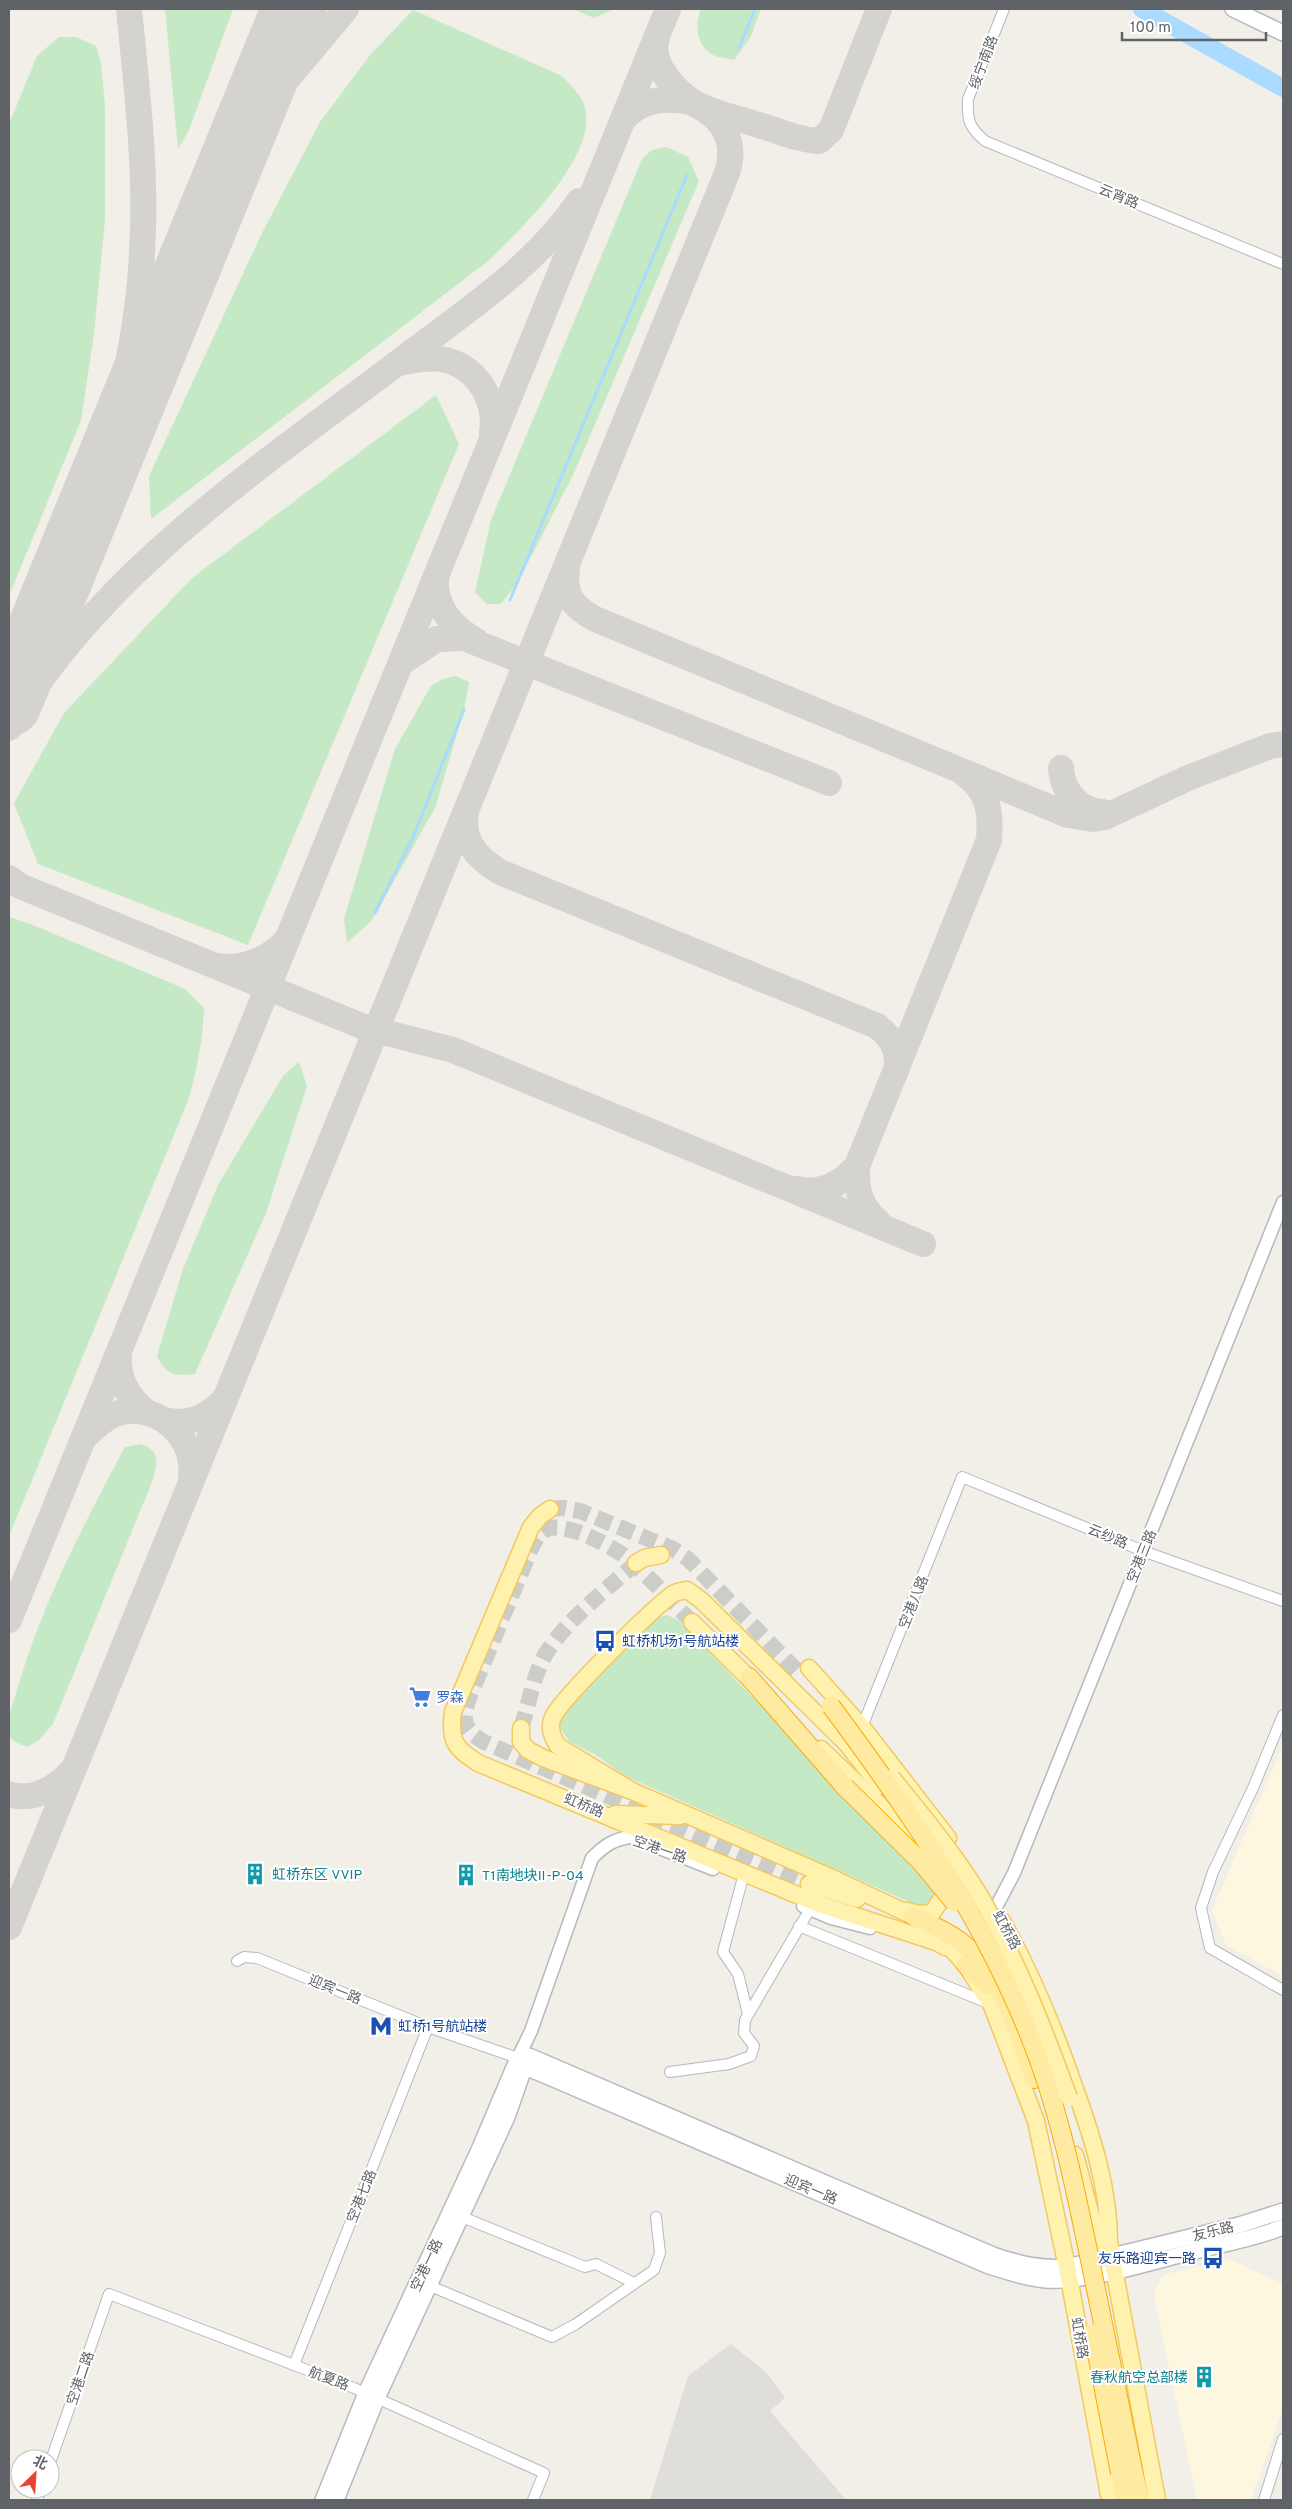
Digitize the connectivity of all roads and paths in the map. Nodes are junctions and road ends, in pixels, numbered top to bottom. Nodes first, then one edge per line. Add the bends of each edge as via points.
1 (1004, 9) edge
2 (1233, 9) edge
3 (1256, 9) edge
4 (1283, 22) edge
5 (1283, 33) edge
6 (967, 116) joint
7 (1283, 264) edge
8 (1283, 1202) edge
9 (962, 1477) joint
10 (550, 1510) tunnel mouth
11 (1143, 1551) junction
12 (661, 1555) dead end
13 (636, 1563) tunnel mouth
14 (1283, 1601) edge
15 (692, 1622) tunnel mouth
16 (774, 1672) junction
17 (748, 1677) junction
18 (831, 1706) junction
19 (1283, 1715) edge
20 (862, 1727) junction
21 (521, 1728) tunnel mouth
22 (632, 1791) junction
23 (605, 1814) junction
24 (688, 1816) junction
25 (939, 1863) junction
26 (742, 1880) junction
27 (809, 1884) tunnel mouth
28 (890, 1906) junction
29 (995, 1908) junction
30 (810, 1909) junction
31 (909, 1924) junction
32 (799, 1926) junction
33 (237, 1961) dead end
34 (962, 1961) junction
35 (1283, 1990) edge
36 (1010, 1992) junction
37 (992, 2006) junction
38 (748, 2014) junction
39 (428, 2026) junction
40 (1017, 2030) junction
41 (524, 2060) junction
42 (670, 2072) dead end
43 (1283, 2211) edge
44 (462, 2217) junction
45 (656, 2217) dead end
46 (1283, 2227) edge
47 (1109, 2254) junction
48 (1068, 2273) junction
49 (634, 2283) junction
50 (430, 2286) junction
51 (109, 2294) joint
52 (294, 2365) junction
53 (372, 2396) junction
54 (1283, 2439) edge
55 (55, 2449) edge
56 (1127, 2471) junction
57 (323, 2500) edge
58 (336, 2500) edge
59 (533, 2500) edge
60 (1110, 2500) edge
61 (1125, 2500) edge
62 (1140, 2500) edge
63 (1157, 2500) edge
64 (1264, 2500) edge

1 - 6 street, 绥宁南路 via 968,100
2 - 5 main road
3 - 4 main road
6 - 7 street, 云宵路 via 972,130 985,141
8 - 11 street, 空港三路
9 - 11 street, 云纱路
9 - 20 street, 空港八路
10 - 23 main road, 虹桥路 via 531,1527 453,1712 452,1736 456,1746 478,1763
11 - 14 street, 云纱路
11 - 29 street, 空港三路 via 1014,1873
12 - 13 main road
15 - 17 main road
16 - 20 main road via 814,1701
16 - 22 main road via 693,1594 687,1590 672,1595 559,1707 550,1724 558,1746
16 - 25 main road via 847,1744
17 - 25 main road
17 - 36 highway, bridge via 845,1786 941,1884
18 - 20 main road, 虹桥路 via 805,1671
18 - 36 highway, bridge via 957,1887
18 - 47 main road, 虹桥路, bridge via 856,1732 926,1820 987,1909 1035,2009 1069,2098
19 - 35 street via 1213,1872 1201,1908 1210,1948
20 - 29 main road, 虹桥路 via 934,1816
21 - 22 main road, 虹桥路 via 521,1742 528,1750
22 - 24 main road, 虹桥路
23 - 24 main road
23 - 31 main road, 虹桥路 via 819,1904
24 - 28 main road, 虹桥路
25 - 28 main road via 947,1884 945,1894 932,1913 919,1914
25 - 47 main road via 976,1912 1042,2049
26 - 30 street, 空港一路
26 - 38 street via 724,1952 738,1974
26 - 41 street, 空港一路 via 631,1837 606,1844 592,1858 531,2031
27 - 31 main road
28 - 31 main road, 虹桥路
29 - 47 main road, 虹桥路 via 1044,2004 1088,2123 1109,2210
30 - 31 street, 空港一路 via 870,1928
30 - 32 street
31 - 34 main road, 虹桥路 via 935,1931
31 - 40 highway via 944,1931 970,1950 984,1965 999,1990
32 - 37 street via 980,1998
32 - 38 street
33 - 39 street, 迎宾一路 via 244,1956 257,1958
34 - 37 main road, 虹桥路
34 - 40 highway via 985,1982
36 - 56 highway, bridge via 1041,2066 1067,2154
37 - 48 main road, 虹桥路 via 1036,2121
38 - 42 street via 744,2033 754,2046 751,2056 729,2064
39 - 41 street, 迎宾一路
39 - 52 street, 空港七路
40 - 56 highway, bridge via 1046,2115 1060,2169
41 - 44 main road, 空港一路 via 507,2117
41 - 48 main road, 迎宾一路 via 989,2266 1046,2280
41 - 53 main road, 空港一路 via 479,2150
43 - 47 main road, 友乐路 via 1239,2225
44 - 49 street via 585,2267 596,2264
44 - 50 main road, 空港一路
45 - 49 street via 660,2253 654,2270
46 - 47 main road, 友乐路 via 1254,2236
47 - 48 main road, 迎宾一路
47 - 63 main road, 虹桥路
48 - 60 main road, 虹桥路
49 - 50 street via 552,2337
50 - 53 main road, 空港一路
51 - 52 street, 航夏路
51 - 55 street, 空港二路
52 - 53 street, 航夏路
53 - 57 main road, 空港一路
53 - 58 main road, 空港一路
53 - 59 street, 航夏路 via 544,2473
54 - 64 street
56 - 61 highway
56 - 62 highway

